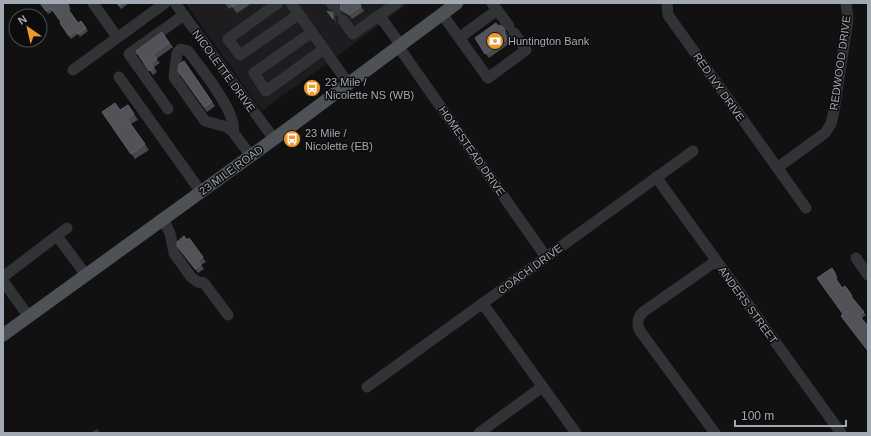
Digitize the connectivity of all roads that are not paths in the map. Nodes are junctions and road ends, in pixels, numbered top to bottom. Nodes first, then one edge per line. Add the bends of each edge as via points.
1 (93, 3) edge
2 (165, 3) edge
3 (175, 3) edge
4 (278, 3) edge
5 (291, 3) edge
6 (397, 3) edge
7 (457, 3) edge
8 (667, 3) edge
9 (846, 3) edge
10 (495, 7) edge
11 (337, 11) edge
12 (299, 14) junction
13 (442, 14) junction
14 (184, 15) junction
15 (379, 16) junction
16 (312, 32) junction
17 (117, 38) junction
18 (459, 38) junction
19 (399, 45) junction
20 (324, 49) junction
21 (73, 70) dead end
22 (119, 77) dead end
23 (348, 83) junction
24 (168, 109) dead end
25 (233, 132) junction
26 (274, 139) junction
27 (693, 151) dead end
28 (250, 156) junction
29 (777, 168) junction
30 (656, 177) junction
31 (201, 192) junction
32 (806, 208) dead end
33 (163, 219) junction
34 (68, 228) dead end
35 (57, 236) junction
36 (546, 257) junction
37 (856, 258) dead end
38 (716, 261) junction
39 (86, 275) junction
40 (868, 275) edge
41 (3, 277) edge
42 (3, 281) edge
43 (483, 304) junction
44 (228, 315) dead end
45 (29, 316) junction
46 (3, 335) edge
47 (368, 387) dead end
48 (542, 387) junction
49 (479, 433) edge
50 (576, 433) edge
51 (715, 433) edge
52 (841, 433) edge

1 - 17 street
2 - 17 street
3 - 14 street, NICOLETTE DRIVE
4 - 12 street via 228,39 240,55
5 - 12 street
6 - 15 street
7 - 13 main road, 23 MILE ROAD
8 - 29 street, RED IVY DRIVE via 668,15
9 - 29 street, REDWOOD DRIVE via 848,19 831,124 825,133
10 - 18 street
10 - 18 street via 526,50 488,78
11 - 15 street via 353,34
12 - 16 street
13 - 18 street
13 - 19 main road, 23 MILE ROAD
14 - 24 street via 129,54
14 - 26 street, NICOLETTE DRIVE
15 - 19 street, HOMESTEAD DRIVE
16 - 20 street
16 - 20 street via 254,73 266,91
17 - 21 street
19 - 23 main road, 23 MILE ROAD
19 - 36 street, HOMESTEAD DRIVE
20 - 23 street
22 - 31 street
23 - 26 main road, 23 MILE ROAD
25 - 25 street via 234,123 227,106 188,50 181,49 177,52 174,77 205,121 227,127
25 - 28 street
26 - 28 main road, 23 MILE ROAD
27 - 30 street, COACH DRIVE
28 - 31 main road, 23 MILE ROAD
29 - 32 street, RED IVY DRIVE
30 - 36 street, COACH DRIVE
30 - 38 street, ANDERS STREET
31 - 33 main road, 23 MILE ROAD
33 - 39 main road, 23 MILE ROAD
33 - 44 street via 170,233 174,254 191,277 204,283
34 - 35 street
35 - 39 street
35 - 41 street
36 - 43 street, COACH DRIVE
37 - 40 street
38 - 51 street via 643,312 638,319 640,330
38 - 52 street, ANDERS STREET
39 - 45 main road, 23 MILE ROAD
42 - 45 street
43 - 47 street, COACH DRIVE
43 - 48 street
45 - 46 main road, 23 MILE ROAD
48 - 49 street
48 - 50 street

